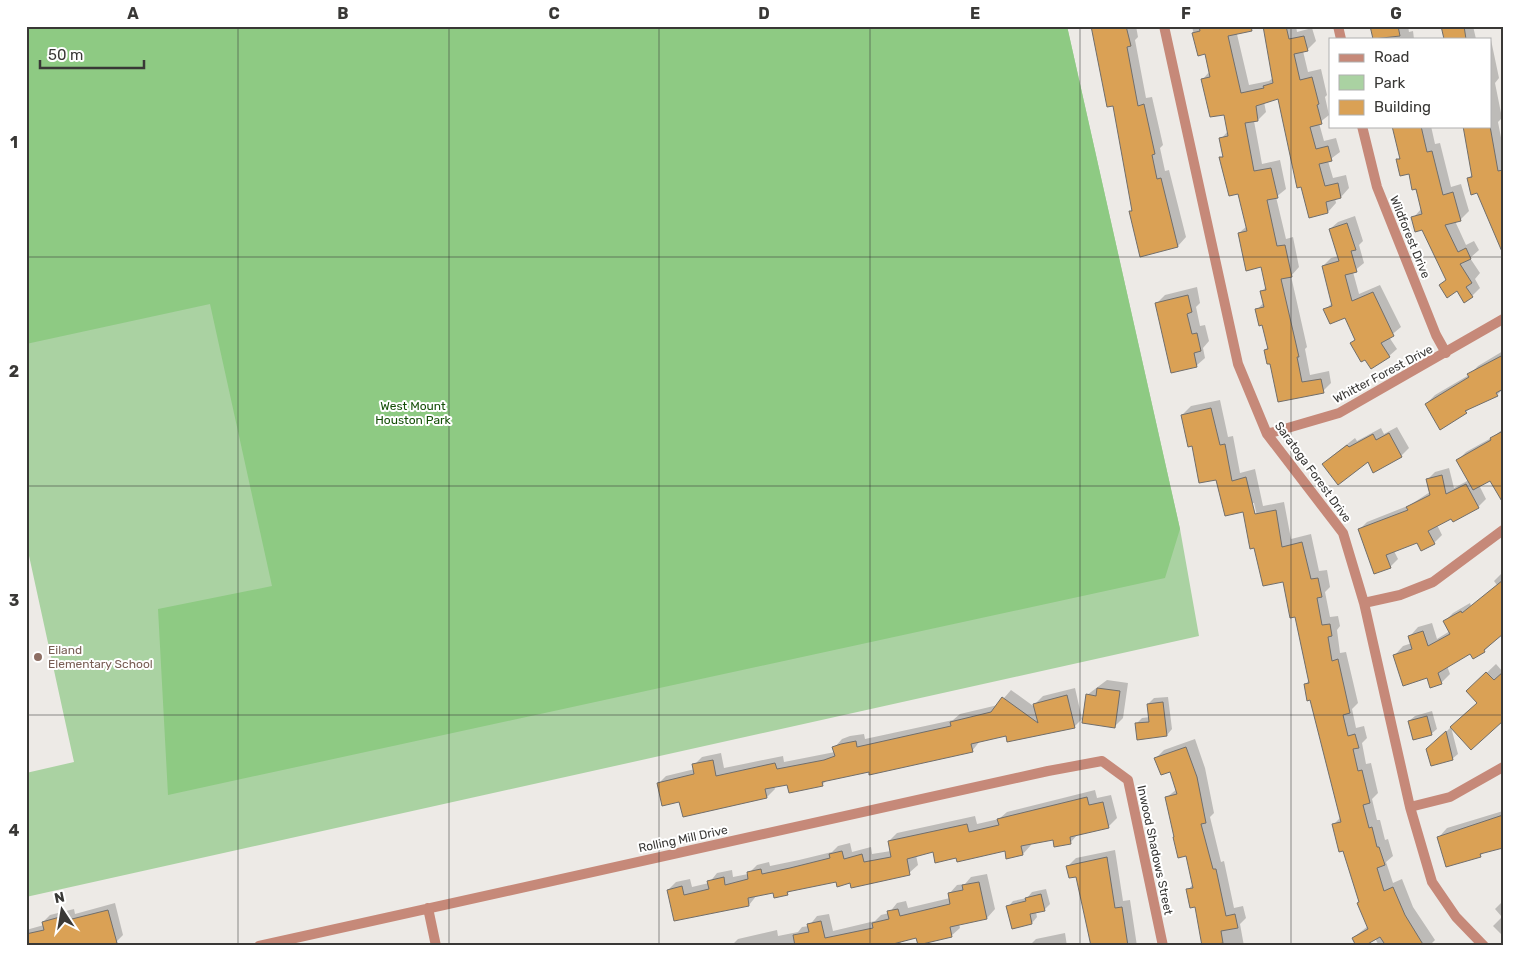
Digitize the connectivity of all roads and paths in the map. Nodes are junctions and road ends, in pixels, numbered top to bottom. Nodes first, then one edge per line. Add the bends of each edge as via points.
1 (1164, 26) edge
2 (1362, 128) edge
3 (1503, 319) edge
4 (1446, 353) junction
5 (1267, 434) junction
6 (1503, 530) edge
7 (1364, 603) junction
8 (1111, 767) joint
9 (1503, 767) edge
10 (1410, 807) junction
11 (428, 908) junction
12 (259, 946) edge
13 (436, 946) edge
14 (1163, 946) edge
15 (1484, 946) edge

1 - 5 street, Saratoga Forest Drive via 1238,364
2 - 4 street, Wildforest Drive via 1377,187
3 - 4 street, Whitter Forest Drive
4 - 5 street, Whitter Forest Drive via 1339,413
5 - 7 street, Saratoga Forest Drive via 1343,533
6 - 7 street via 1433,582 1400,595
7 - 10 street, Saratoga Forest Drive
8 - 11 street, Rolling Mill Drive via 1102,761 1048,771
8 - 14 street, Inwood Shadows Street via 1128,780
9 - 10 street via 1450,797
10 - 15 street, Saratoga Forest Drive via 1432,882 1456,917
11 - 12 street, Rolling Mill Drive
11 - 13 street

